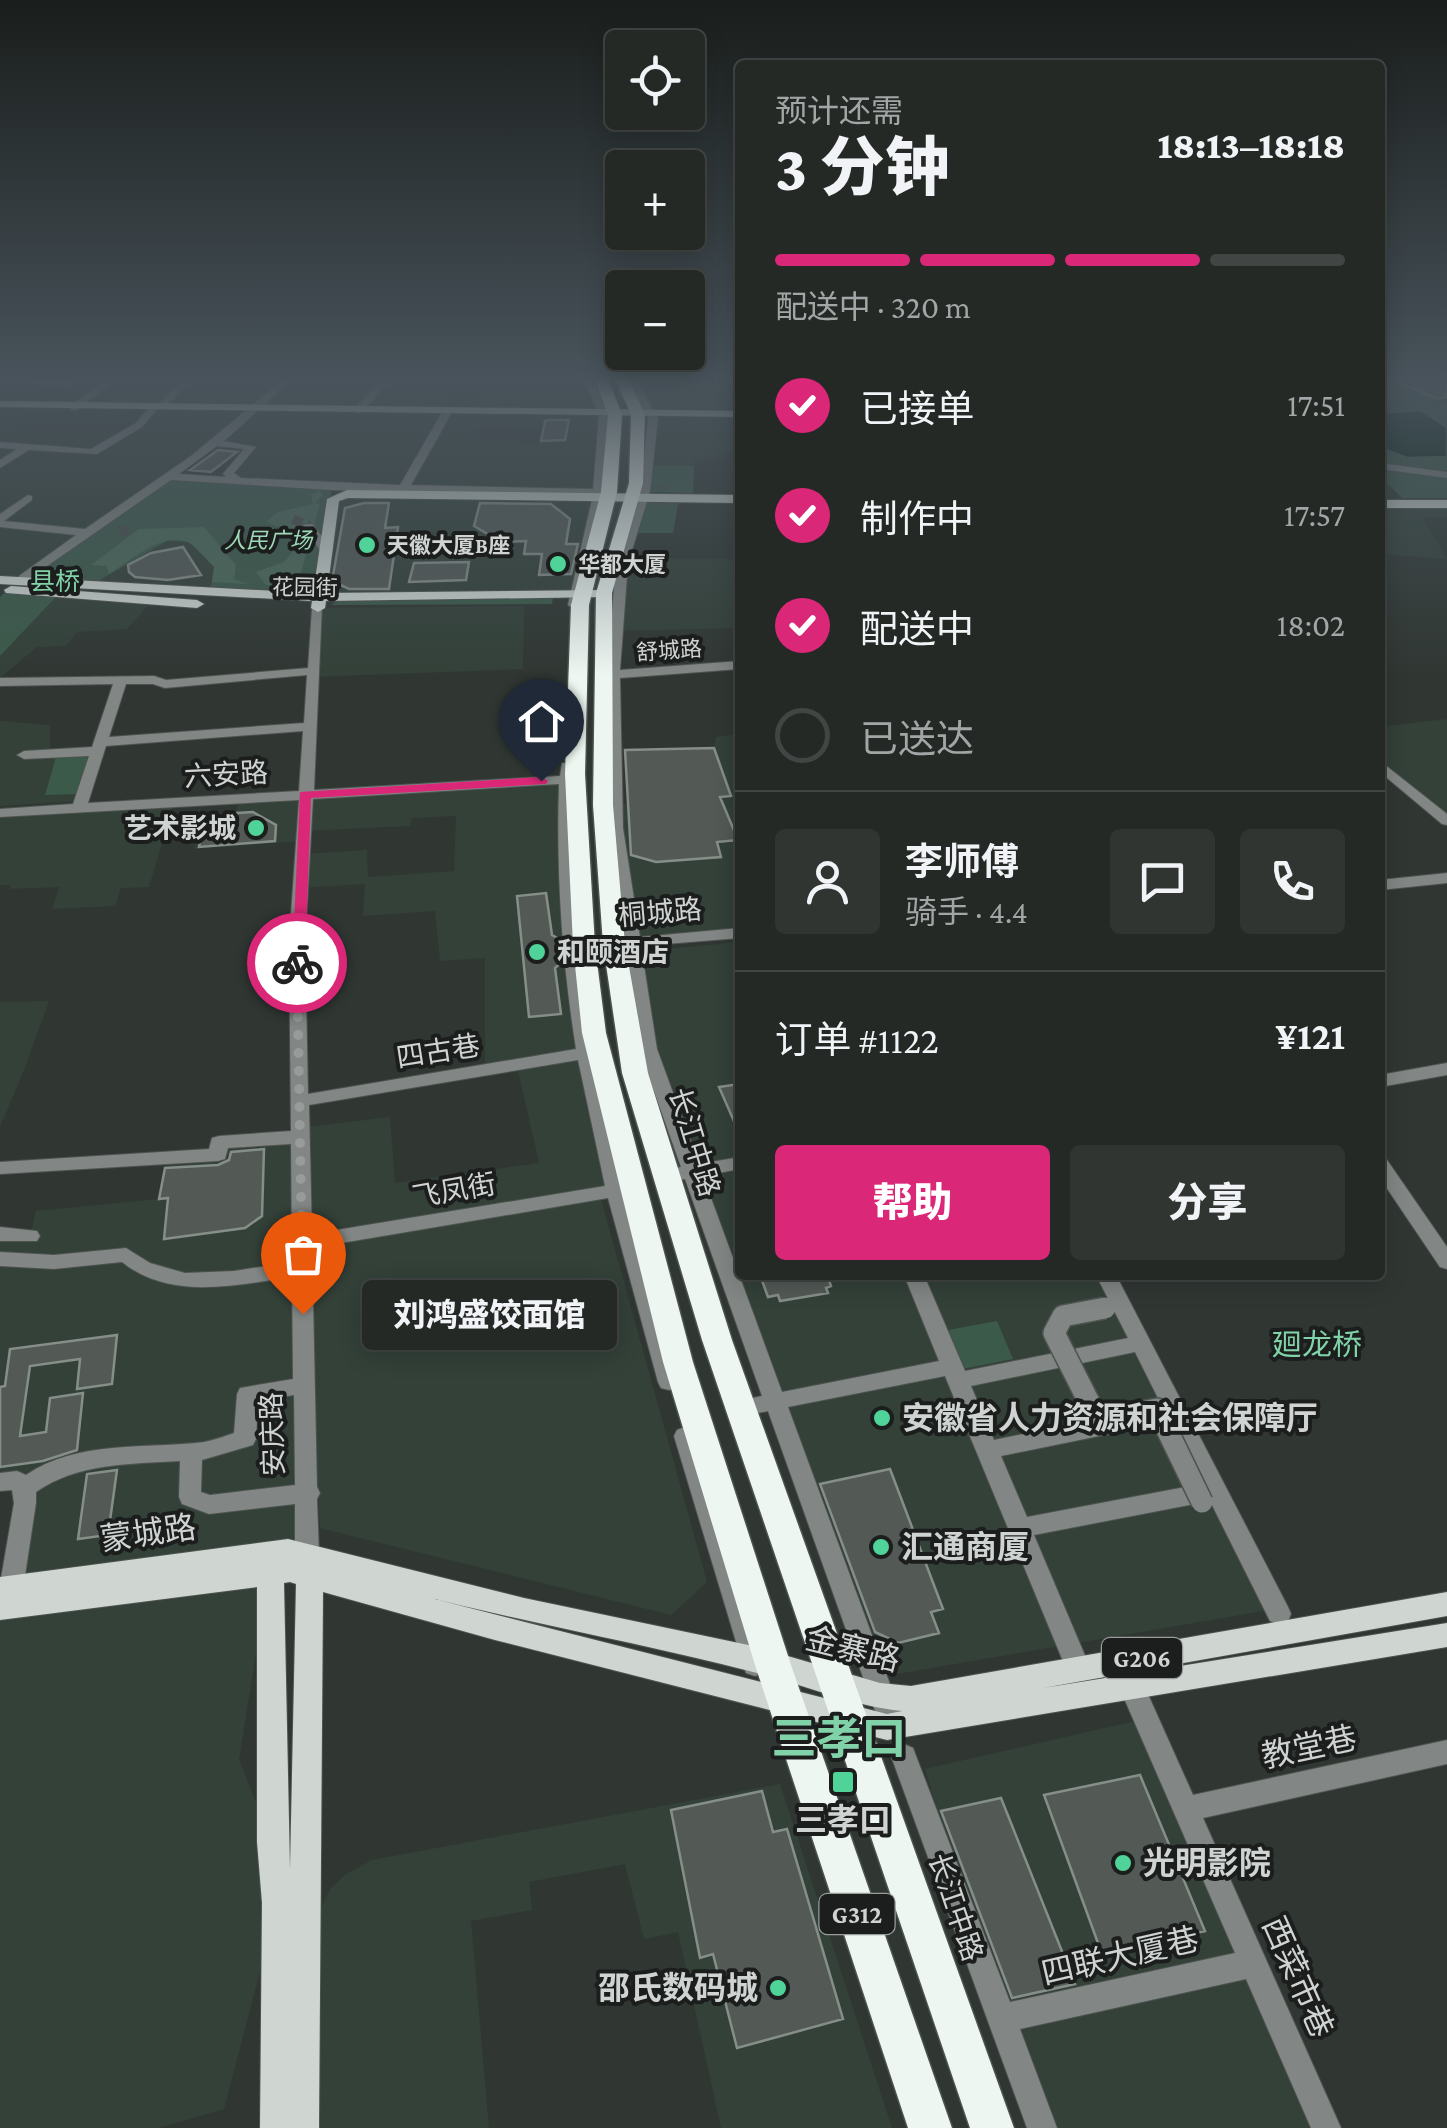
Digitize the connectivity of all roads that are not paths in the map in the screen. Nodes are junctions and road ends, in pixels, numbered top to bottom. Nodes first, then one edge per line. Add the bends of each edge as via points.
1 (231, 476) edge
2 (411, 476) edge
3 (605, 476) edge
4 (640, 476) edge
5 (169, 477) joint
6 (241, 483) junction
7 (404, 488) junction
8 (603, 495) junction
9 (639, 495) junction
10 (0, 496) edge
11 (735, 496) edge
12 (1385, 501) edge
13 (1447, 501) edge
14 (116, 513) junction
15 (0, 521) edge
16 (309, 526) tunnel mouth
17 (87, 533) junction
18 (324, 548) junction
19 (55, 555) junction
20 (8, 586) edge
21 (578, 599) junction
22 (604, 599) junction
23 (318, 603) junction
24 (735, 665) edge
25 (314, 672) junction
26 (607, 674) junction
27 (0, 682) edge
28 (120, 682) junction
29 (310, 727) junction
30 (99, 746) junction
31 (24, 755) dead end
32 (1385, 769) edge
33 (571, 777) junction
34 (304, 792) junction
35 (80, 805) junction
36 (0, 810) edge
37 (1447, 820) edge
38 (1447, 875) edge
39 (1385, 881) edge
40 (735, 934) edge
41 (735, 942) edge
42 (611, 949) junction
43 (584, 1053) junction
44 (1447, 1069) edge
45 (1385, 1081) edge
46 (299, 1101) junction
47 (299, 1136) junction
48 (735, 1164) edge
49 (0, 1168) edge
50 (1385, 1171) edge
51 (680, 1174) junction
52 (617, 1190) junction
53 (0, 1234) edge
54 (30, 1236) dead end
55 (300, 1243) junction
56 (0, 1258) edge
57 (1447, 1262) edge
58 (301, 1268) junction
59 (916, 1280) edge
60 (1108, 1280) edge
61 (1092, 1312) dead end
62 (1140, 1343) junction
63 (956, 1373) junction
64 (306, 1384) junction
65 (776, 1401) junction
66 (742, 1408) junction
67 (1175, 1412) junction
68 (199, 1450) junction
69 (987, 1450) junction
70 (12, 1485) edge
71 (308, 1493) junction
72 (1209, 1496) junction
73 (1019, 1528) junction
74 (270, 1561) junction
75 (310, 1566) junction
76 (4, 1596) edge
77 (1447, 1604) edge
78 (1280, 1614) dead end
79 (1447, 1635) edge
80 (1074, 1658) dead end
81 (769, 1679) junction
82 (1133, 1689) junction
83 (863, 1702) junction
84 (1447, 1752) edge
85 (904, 1756) dead end
86 (1186, 1809) junction
87 (1253, 1962) junction
88 (1002, 2018) junction
89 (277, 2128) edge
90 (302, 2128) edge
91 (909, 2128) edge
92 (930, 2128) edge
93 (992, 2128) edge
94 (1042, 2128) edge
95 (1326, 2128) edge

1 - 6 street
2 - 7 street
3 - 8 street
4 - 9 street
5 - 6 street
5 - 14 street
6 - 7 street
7 - 8 street
8 - 9 main road
8 - 18 main road, 安庆路 via 365,492 333,499
8 - 21 street
9 - 11 main road
9 - 22 highway, 长江中路
9 - 26 street
10 - 15 street via 28,498
12 - 13 main road
14 - 17 street
14 - 19 street via 108,524 115,531 94,534
15 - 17 street
16 - 18 street
17 - 19 street
18 - 23 main road, 安庆路
19 - 20 street
20 - 23 main road, 花园街 via 151,602
21 - 22 main road, 花园街
21 - 23 main road, 花园街
21 - 33 street
22 - 26 highway, 长江中路
23 - 25 street, 安庆路
24 - 26 street, 舒城路
25 - 28 street via 222,682
25 - 29 street, 安庆路
26 - 42 highway, 长江中路 via 602,805
27 - 28 street
28 - 30 street
29 - 30 street
29 - 34 street, 安庆路
30 - 31 street
30 - 35 street
32 - 37 street
33 - 34 street, 六安路
33 - 42 highway, 长江中路
33 - 43 street via 562,856
34 - 35 street, 六安路
34 - 46 street, 安庆路
35 - 36 street, 六安路
38 - 39 street
40 - 42 street, 桐城路
41 - 42 street, 桐城路
42 - 51 highway, 长江中路 via 635,1073
42 - 81 highway, 长江中路 via 594,1033
43 - 46 street, 四古巷
43 - 52 street
44 - 45 street
46 - 47 street, 安庆路
47 - 49 street via 219,1142 218,1155
47 - 55 street, 安庆路
48 - 51 street
50 - 57 street
51 - 65 street
51 - 66 highway, 长江中路
52 - 55 street, 飞凤街
52 - 81 street via 637,1274
53 - 54 street
55 - 58 street, 安庆路
56 - 58 street via 54,1262 126,1255 160,1275 192,1279
58 - 64 street, 安庆路
59 - 63 street
60 - 62 street
61 - 72 street, bridge via 1063,1316 1054,1333 1098,1420 1157,1409
62 - 63 street
62 - 67 street
63 - 65 street
63 - 69 street
64 - 68 street via 248,1394 245,1439
64 - 71 street, 安庆路
65 - 66 street
65 - 83 street
66 - 83 highway, 长江中路
67 - 69 street
67 - 72 street
68 - 70 street via 73,1462
68 - 71 street via 190,1454 188,1479 197,1502
69 - 73 street
70 - 76 street via 25,1503
71 - 75 street, 安庆路
72 - 73 street
72 - 78 street
73 - 80 street
74 - 75 main road, 蒙城路 via 290,1571
74 - 76 main road, 蒙城路
74 - 89 main road
75 - 81 main road, 金寨路
75 - 90 main road, 安庆路
77 - 83 main road, 金寨路 / G206
79 - 82 main road, 金寨路
81 - 83 main road, 金寨路
81 - 91 street
81 - 92 highway, 长江中路 / G312
82 - 83 main road, 金寨路 via 901,1726
82 - 86 street, 西菜市巷
83 - 93 highway, 长江中路 / G312
84 - 86 street, 教堂巷
85 - 88 street
86 - 87 street, 西菜市巷
87 - 88 street, 四联大厦巷
87 - 95 street, 西菜市巷
88 - 94 street

